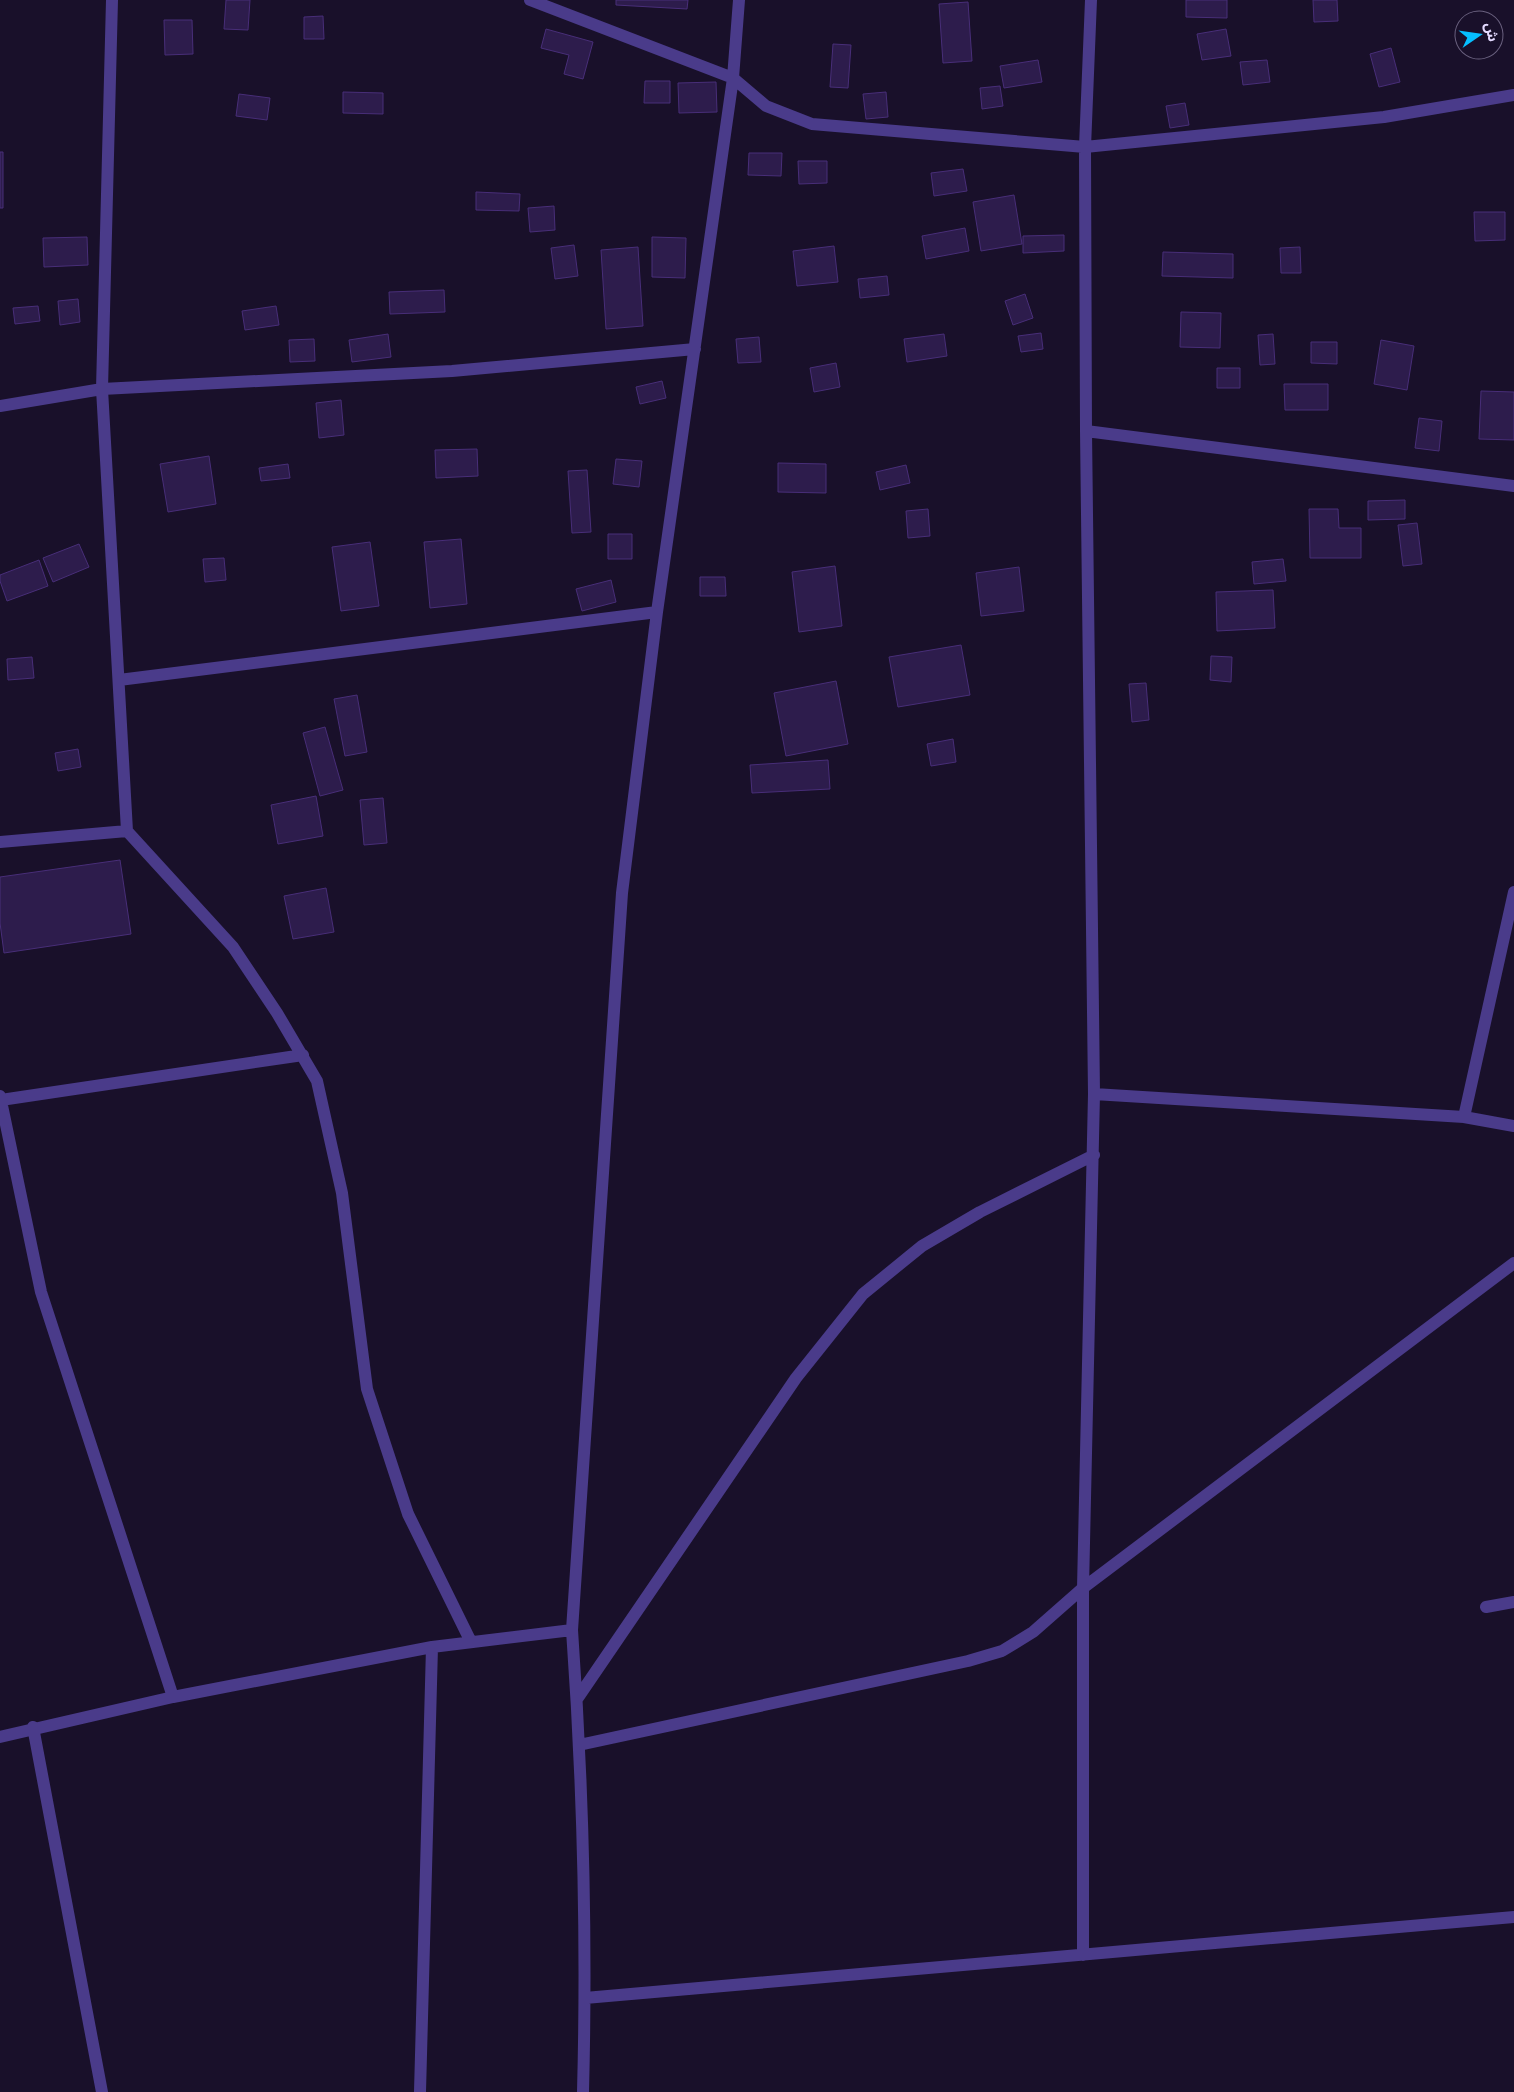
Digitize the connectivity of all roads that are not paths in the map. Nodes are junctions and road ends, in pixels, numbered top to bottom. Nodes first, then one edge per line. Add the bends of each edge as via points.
1 (112, 0) edge
2 (530, 0) edge
3 (739, 0) edge
4 (1091, 0) edge
5 (733, 78) junction
6 (1514, 95) edge
7 (1085, 147) junction
8 (694, 349) junction
9 (102, 389) junction
10 (0, 406) edge
11 (1086, 431) junction
12 (1514, 486) edge
13 (657, 612) junction
14 (118, 680) junction
15 (127, 831) junction
16 (0, 842) edge
17 (1514, 892) edge
18 (303, 1055) junction
19 (1094, 1094) junction
20 (1, 1098) edge
21 (1464, 1117) junction
22 (1514, 1126) edge
23 (1094, 1155) junction
24 (1514, 1263) edge
25 (1083, 1588) junction
26 (1514, 1602) edge
27 (1486, 1607) dead end
28 (572, 1630) junction
29 (471, 1642) junction
30 (432, 1647) junction
31 (173, 1697) junction
32 (577, 1699) junction
33 (33, 1728) junction
34 (0, 1736) edge
35 (579, 1745) junction
36 (1514, 1917) edge
37 (1083, 1955) junction
38 (585, 1998) junction
39 (102, 2092) edge
40 (420, 2092) edge
41 (583, 2092) edge

1 - 9 street
2 - 5 street
3 - 5 street
4 - 7 street
5 - 7 street via 766,106 812,124
5 - 8 street
6 - 7 street via 1384,117
7 - 11 street
8 - 9 street via 452,371
8 - 13 street
9 - 10 street
9 - 14 street
11 - 12 street
11 - 19 street
13 - 14 street
13 - 28 street via 622,893
14 - 15 street
15 - 16 street
15 - 18 street via 233,947
17 - 21 street
18 - 20 street
18 - 29 street via 317,1081 342,1193 367,1389 408,1514
19 - 21 street
19 - 23 street
20 - 31 street via 41,1292
21 - 22 street
23 - 25 street
23 - 32 street via 980,1212 922,1246 863,1294 796,1378
24 - 25 street
25 - 35 street via 1032,1632 1002,1651
25 - 37 street
26 - 27 street
28 - 29 street
28 - 32 street
29 - 30 street
30 - 31 street
30 - 40 street
31 - 33 street
32 - 35 street
33 - 34 street
33 - 39 street
35 - 38 street
36 - 37 street
37 - 38 street
38 - 41 street

